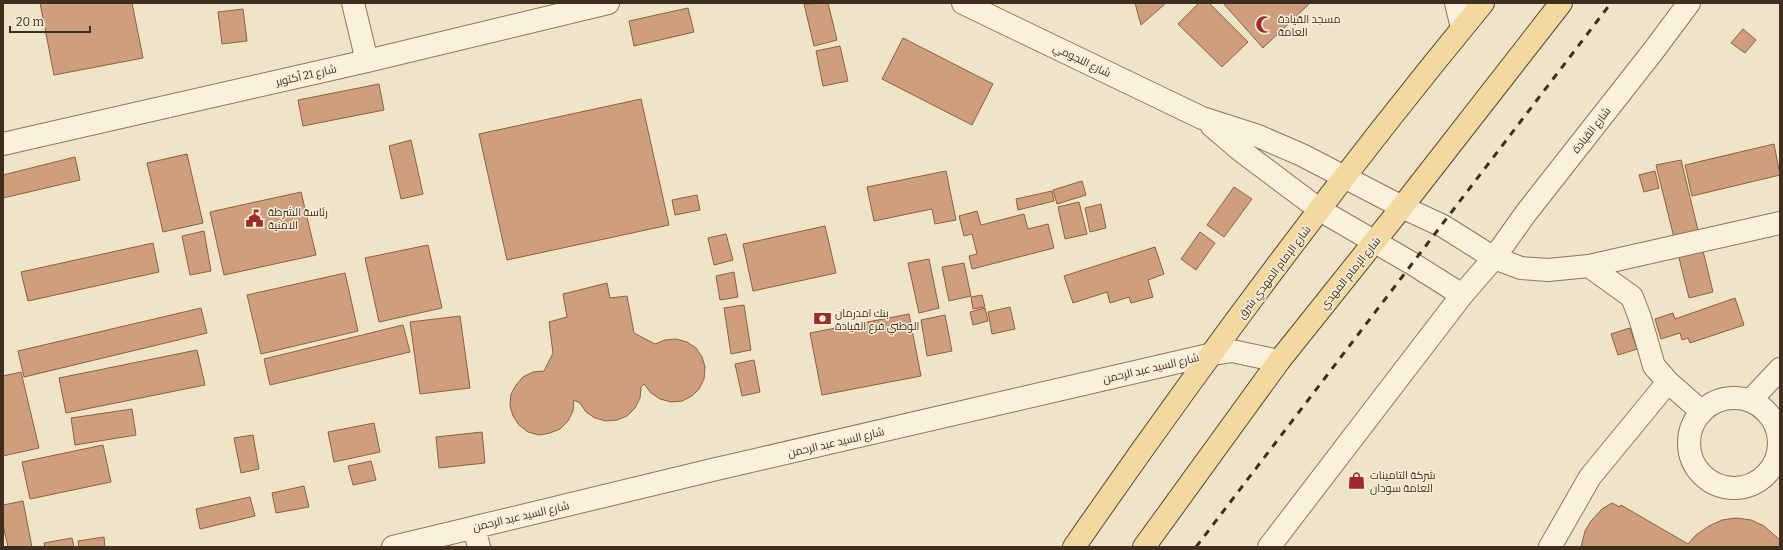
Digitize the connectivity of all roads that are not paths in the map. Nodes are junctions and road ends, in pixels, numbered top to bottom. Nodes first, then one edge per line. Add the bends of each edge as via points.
1 (353, 3) edge
2 (608, 3) edge
3 (963, 3) edge
4 (1456, 3) edge
5 (1483, 3) edge
6 (1561, 3) edge
7 (1689, 3) edge
8 (1462, 28) junction
9 (367, 61) junction
10 (1202, 118) junction
11 (3, 144) edge
12 (1344, 177) junction
13 (1402, 207) junction
14 (1320, 210) junction
15 (1780, 222) edge
16 (1374, 242) junction
17 (1494, 258) junction
18 (1589, 266) junction
19 (1462, 295) junction
20 (1213, 354) junction
21 (1279, 361) junction
22 (1780, 370) edge
23 (1668, 382) junction
24 (1750, 401) junction
25 (1702, 412) junction
26 (1778, 427) edge
27 (477, 537) edge
28 (393, 547) edge
29 (1074, 547) edge
30 (1144, 547) edge
31 (1269, 547) edge
32 (1550, 547) edge

1 - 9 street
2 - 9 street, شارع 21 أكتوبر
3 - 10 street, شارع النجومي
4 - 8 street
5 - 8 main road, شارع الإمام المهدي شرق
6 - 13 main road, شارع الإمام المهدي
7 - 17 street, شارع القيادة
8 - 12 main road, شارع الإمام المهدي شرق
9 - 11 street, شارع 21 أكتوبر
10 - 12 street, شارع النجومي via 1258,136
10 - 14 street, شارع النجومي
12 - 13 street, شارع النجومي
12 - 14 main road, شارع الإمام المهدي شرق
13 - 16 main road, شارع الإمام المهدي
13 - 17 street, شارع النجومي via 1443,226
14 - 16 street, شارع النجومي
14 - 20 main road, شارع الإمام المهدي شرق
15 - 18 street, شارع النجومي
16 - 19 street, شارع النجومي
16 - 21 main road, شارع الإمام المهدي
17 - 18 street, شارع النجومي via 1521,268 1548,270
17 - 19 street, شارع القيادة
18 - 23 street via 1632,297 1654,366
19 - 31 street, شارع القيادة
20 - 21 street, شارع السيد عبد الرحمن via 1232,351
20 - 27 street, شارع السيد عبد الرحمن
20 - 29 main road, شارع الإمام المهدي شرق
21 - 30 main road, شارع الإمام المهدي
22 - 24 street
23 - 25 street
23 - 32 street via 1590,477
24 - 25 street via 1724,399
24 - 26 street via 1761,406
25 - 26 street via 1694,422 1690,434 1692,460 1698,471 1708,480 1732,488 1745,487 1756,482 1775,464 1779,452
27 - 28 street, شارع السيد عبد الرحمن

